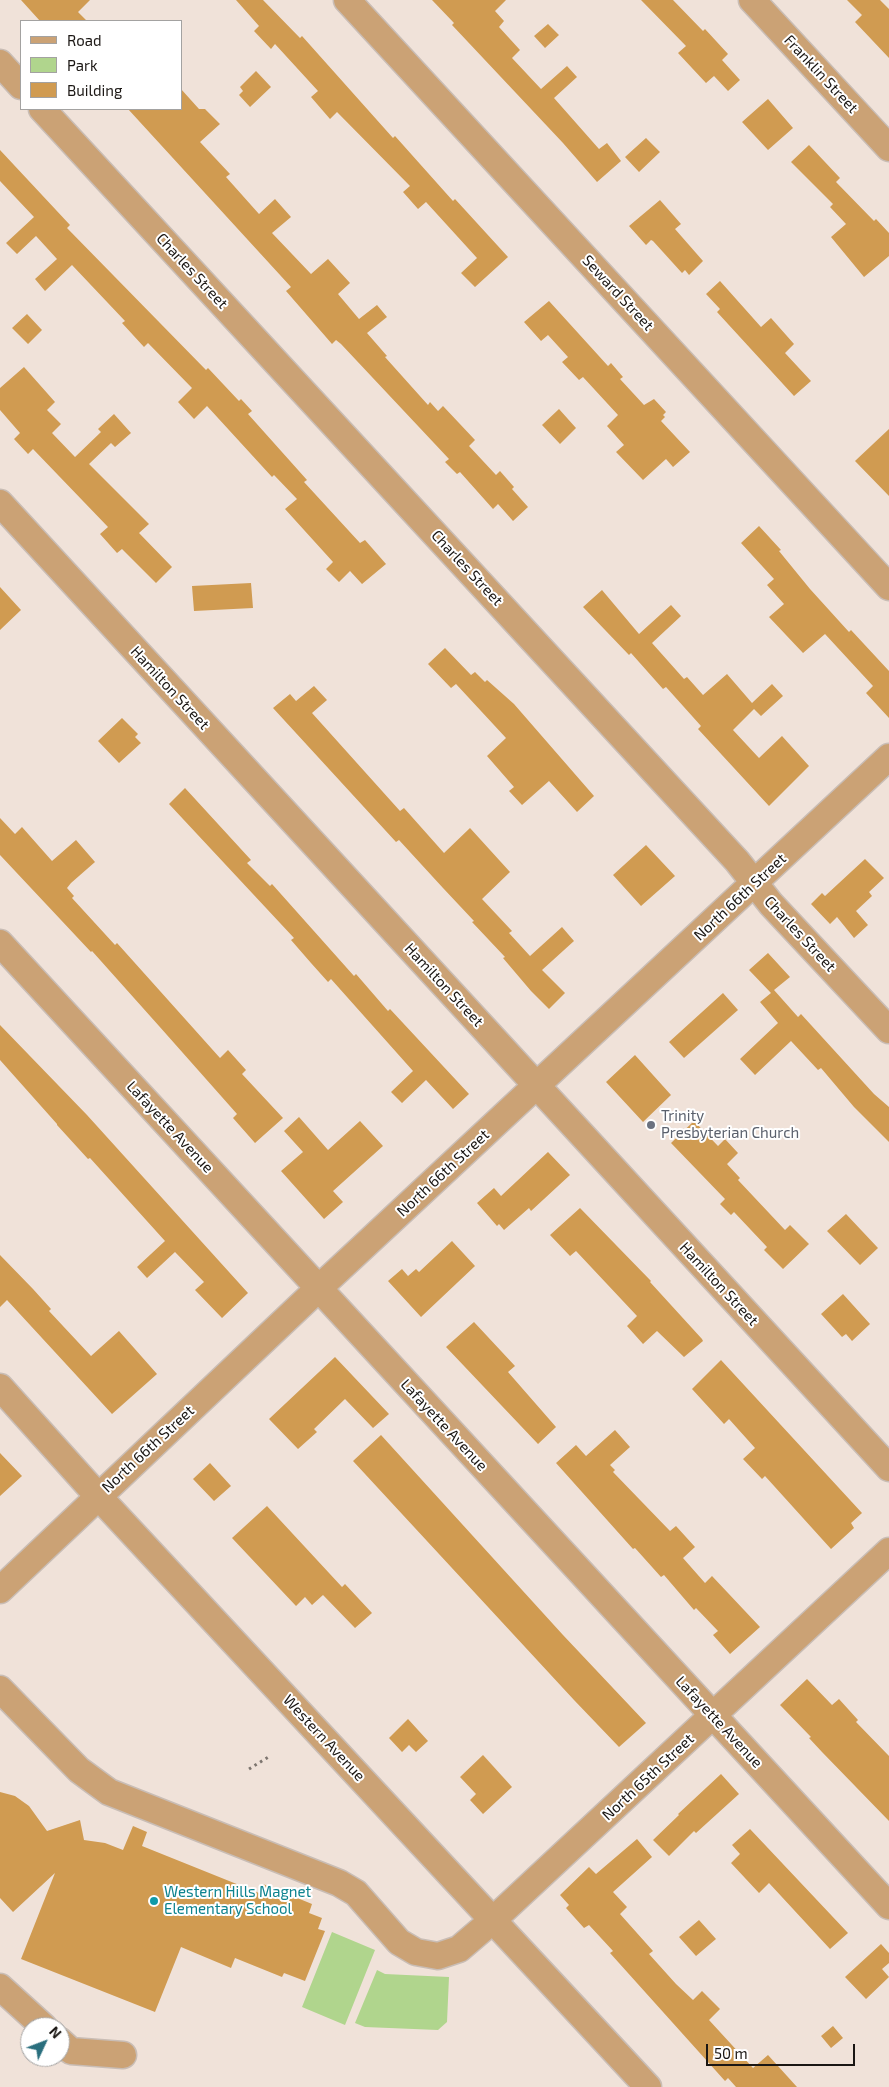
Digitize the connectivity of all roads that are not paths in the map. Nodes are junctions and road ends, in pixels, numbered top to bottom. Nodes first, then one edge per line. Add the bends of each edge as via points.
1 (347, 0) edge
2 (752, 0) edge
3 (0, 63) edge
4 (20, 85) edge
5 (43, 110) edge
6 (889, 148) edge
7 (0, 503) edge
8 (889, 587) edge
9 (889, 758) edge
10 (754, 883) junction
11 (0, 943) edge
12 (889, 1030) edge
13 (537, 1086) junction
14 (319, 1288) junction
15 (0, 1387) edge
16 (889, 1468) edge
17 (98, 1496) junction
18 (889, 1551) edge
19 (0, 1590) edge
20 (0, 1689) edge
21 (713, 1716) junction
22 (889, 1906) edge
23 (494, 1920) junction
24 (0, 1987) edge
25 (33, 2017) edge
26 (70, 2050) edge
27 (124, 2055) dead end
28 (648, 2087) edge

1 - 8 street, Seward Street
2 - 6 street, Franklin Street
3 - 4 street
5 - 10 street, Charles Street
7 - 13 street, Hamilton Street
9 - 10 street, North 66th Street
10 - 12 street, Charles Street
10 - 13 street, North 66th Street
11 - 14 street, Lafayette Avenue
13 - 14 street, North 66th Street
13 - 16 street, Hamilton Street
14 - 17 street, North 66th Street
14 - 21 street, Lafayette Avenue
15 - 17 street, Western Avenue
17 - 19 street, North 66th Street
17 - 23 street, Western Avenue
18 - 21 street, North 65th Street
20 - 23 street, North 65th Street via 78,1770 109,1792 339,1883 356,1893 399,1942 416,1952 438,1956 459,1949
21 - 22 street, Lafayette Avenue
21 - 23 street, North 65th Street
23 - 28 street, Western Avenue
24 - 25 street
26 - 27 street

